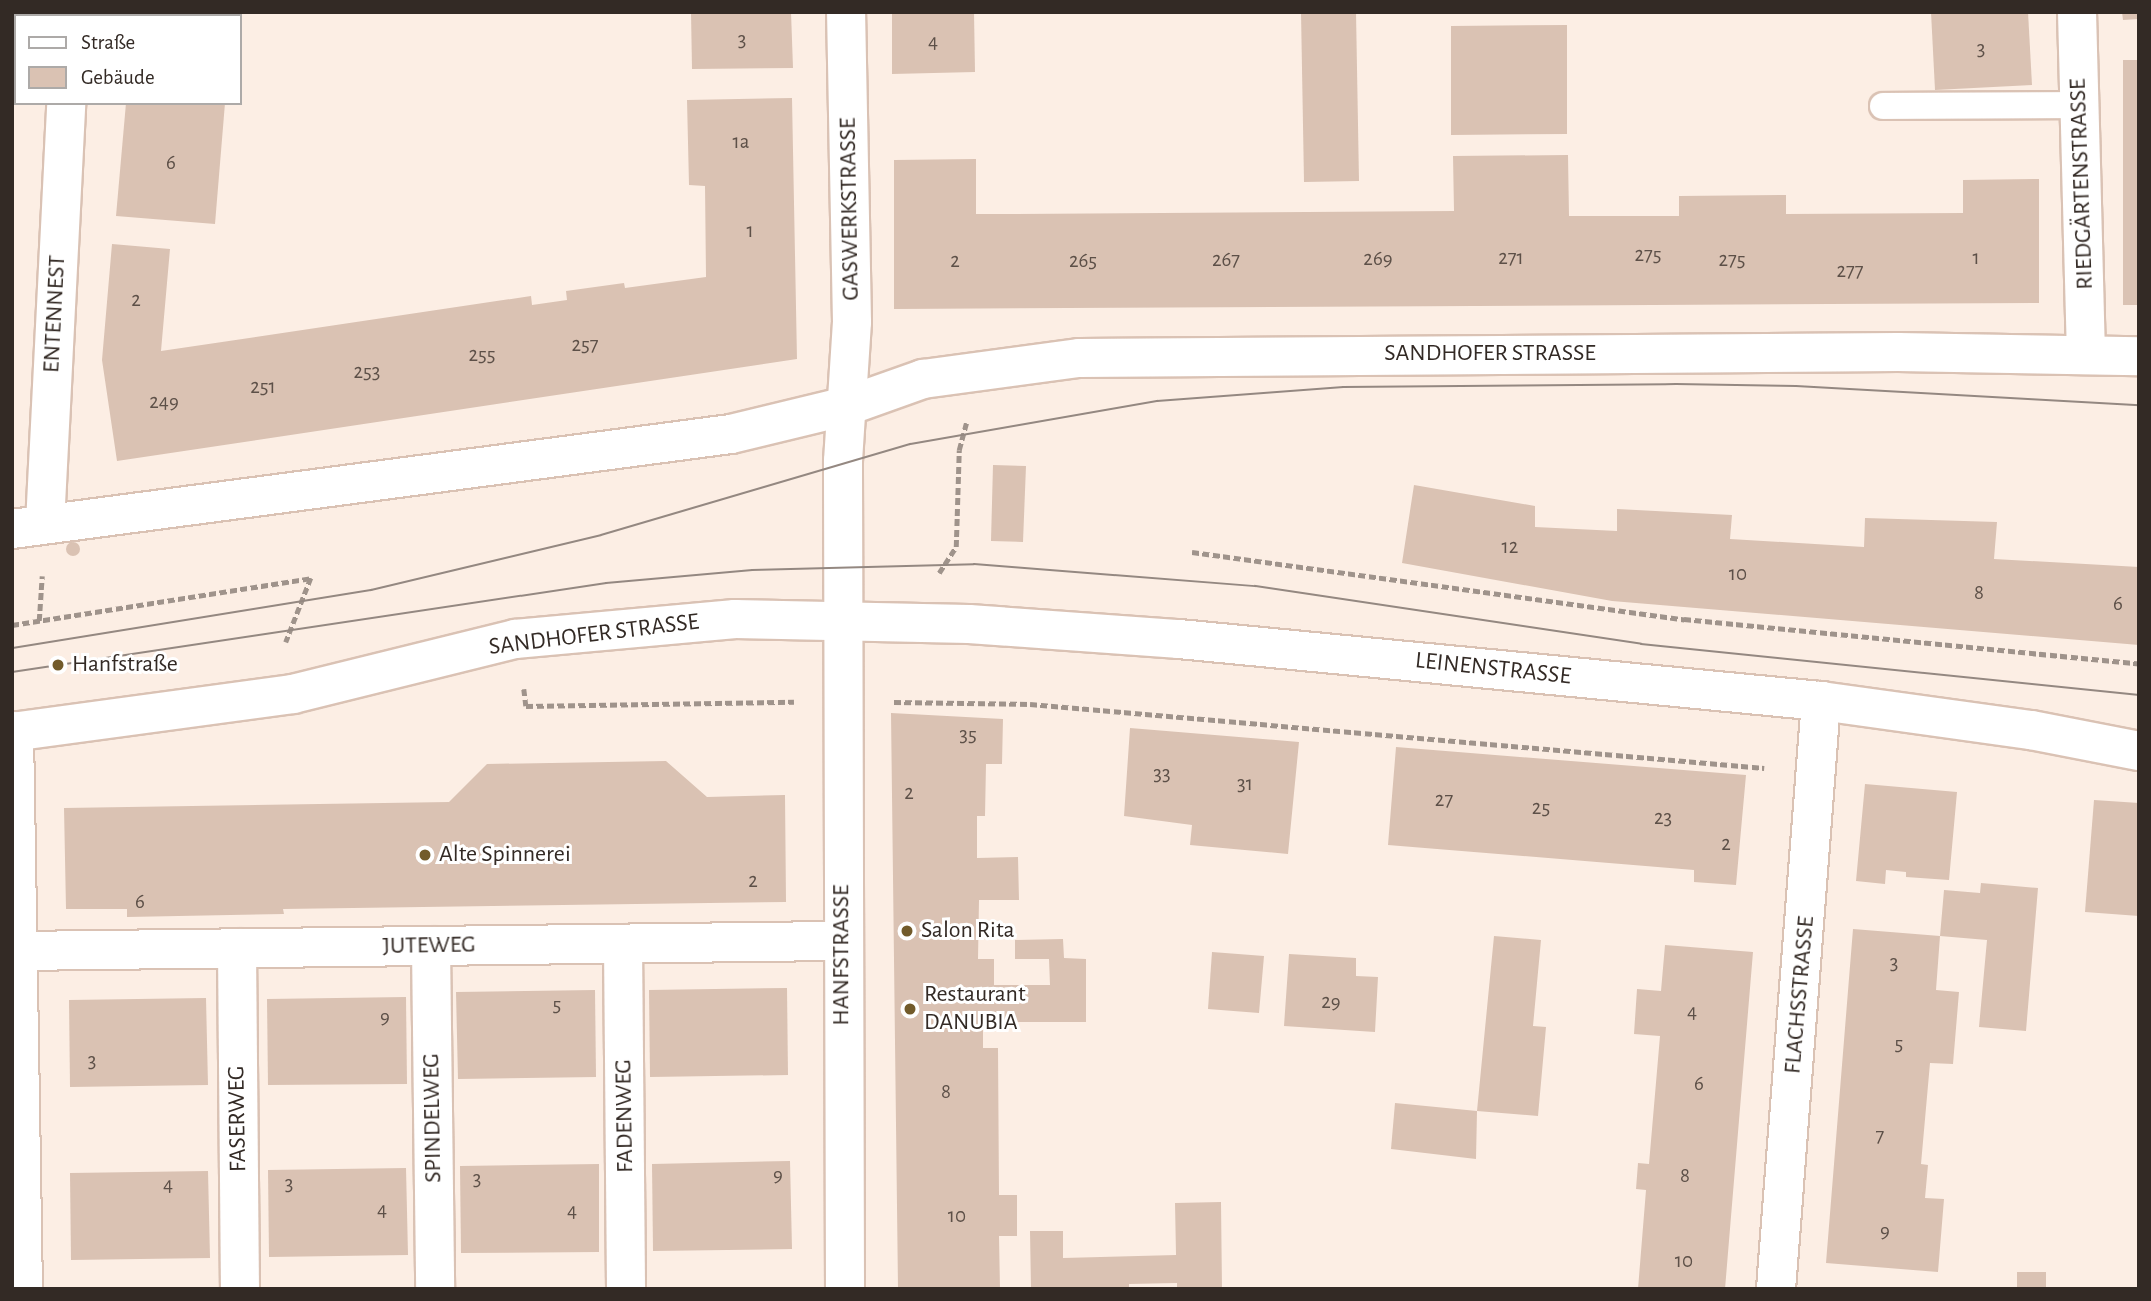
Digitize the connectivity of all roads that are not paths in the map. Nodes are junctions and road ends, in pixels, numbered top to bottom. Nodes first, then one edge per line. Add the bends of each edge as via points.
1 (846, 12) edge
2 (2077, 12) edge
3 (66, 105) edge
4 (1883, 106) dead end
5 (2079, 106) junction
6 (2086, 355) junction
7 (2139, 356) edge
8 (846, 406) junction
9 (28, 526) edge
10 (844, 620) junction
11 (1821, 701) junction
12 (13, 731) edge
13 (2139, 751) edge
14 (841, 942) junction
15 (623, 944) junction
16 (432, 946) junction
17 (237, 948) junction
18 (17, 951) junction
19 (20, 1284) edge
20 (240, 1289) edge
21 (435, 1289) edge
22 (626, 1289) edge
23 (845, 1289) edge
24 (1776, 1289) edge

1 - 8 street, GASWERKSTRASSE via 852,322
2 - 5 street, RIEDGÄRTENSTRASSE
3 - 9 street, ENTENNEST
4 - 5 lane
5 - 6 street, RIEDGÄRTENSTRASSE
6 - 7 street, SANDHOFER STRASSE
6 - 8 street, SANDHOFER STRASSE via 1079,358 923,379
8 - 9 street, SANDHOFER STRASSE via 731,434
8 - 10 street
10 - 11 street, LEINENSTRASSE via 1179,639
10 - 12 street, SANDHOFER STRASSE via 735,619 515,639 293,694
10 - 14 street, HANFSTRASSE
11 - 13 street, LEINENSTRASSE via 2018,728
11 - 24 street, FLACHSSTRASSE
12 - 18 street
14 - 15 street, JUTEWEG
14 - 23 street, HANFSTRASSE
15 - 16 street, JUTEWEG
15 - 22 street, FADENWEG
16 - 17 street, JUTEWEG
16 - 21 street, SPINDELWEG
17 - 18 street, JUTEWEG
17 - 20 street, FASERWEG
18 - 19 street

